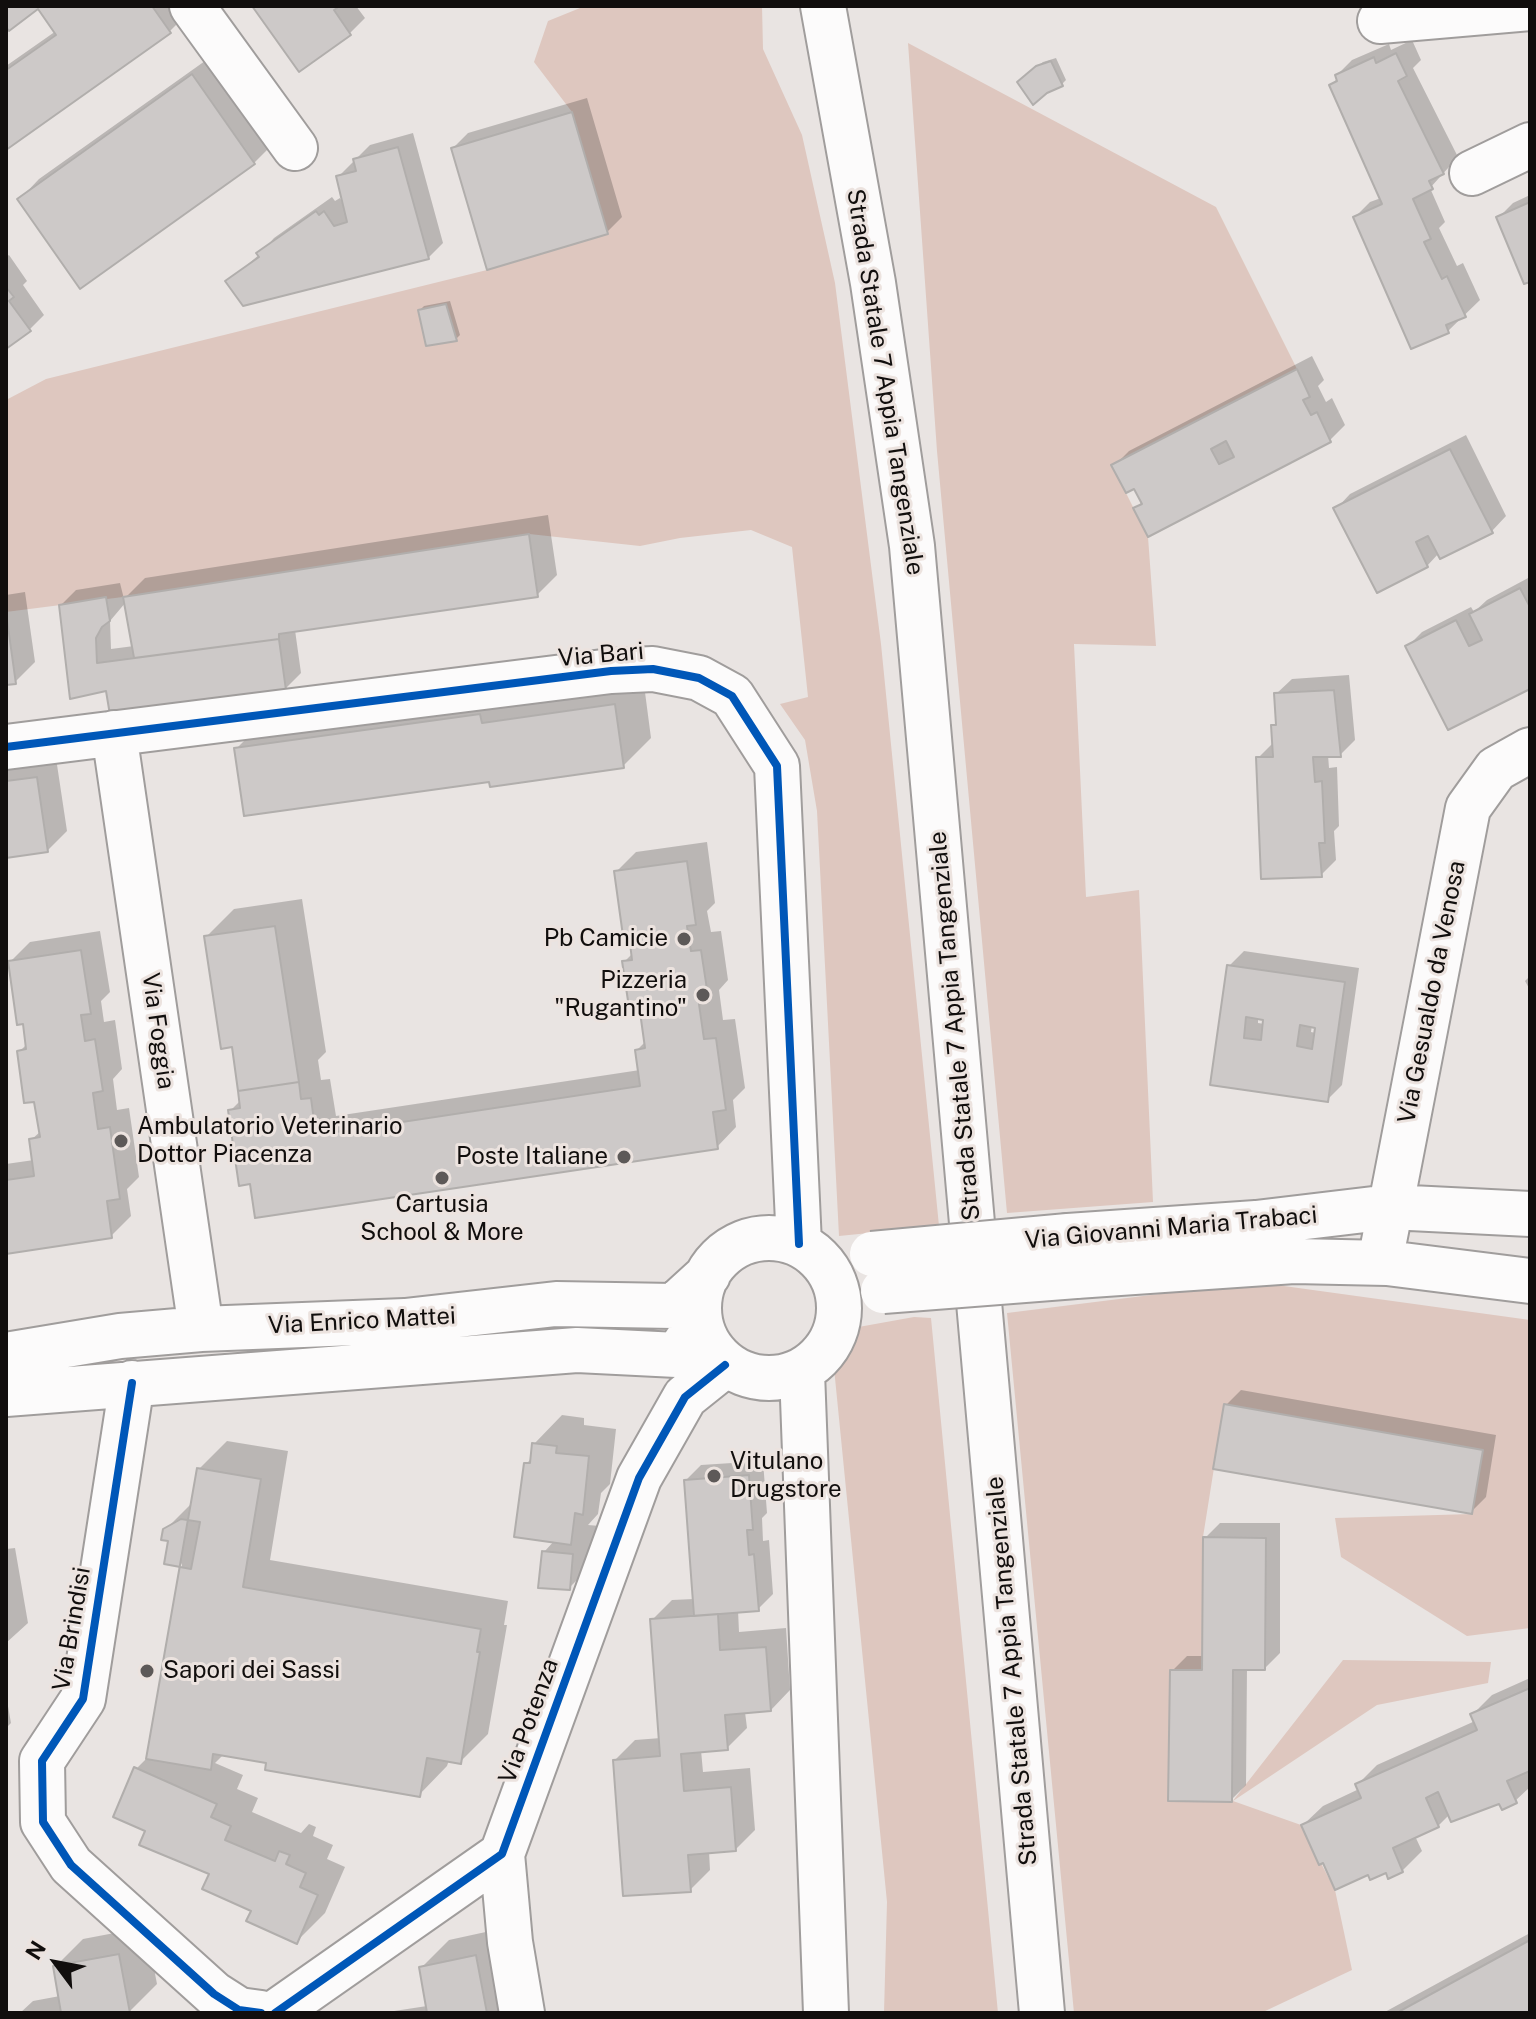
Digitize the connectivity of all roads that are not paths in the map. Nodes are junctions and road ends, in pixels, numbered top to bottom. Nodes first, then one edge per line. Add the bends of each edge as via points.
1 (192, 6) edge
2 (1530, 8) edge
3 (1380, 21) dead end
4 (827, 24) edge
5 (1530, 145) edge
6 (295, 148) dead end
7 (1472, 173) dead end
8 (114, 733) junction
9 (6, 747) edge
10 (1530, 750) edge
11 (1390, 1207) junction
12 (1530, 1214) edge
13 (805, 1248) junction
14 (1072, 1256) junction
15 (1380, 1262) junction
16 (878, 1272) junction
17 (708, 1275) junction
18 (1530, 1281) edge
19 (840, 1316) junction
20 (699, 1323) junction
21 (201, 1329) junction
22 (6, 1355) edge
23 (725, 1365) junction
24 (802, 1372) junction
25 (132, 1383) junction
26 (6, 1394) edge
27 (502, 1854) junction
28 (204, 2004) edge
29 (261, 2013) edge
30 (275, 2013) edge
31 (522, 2013) edge
32 (826, 2013) edge
33 (1042, 2013) edge

1 - 6 main road
2 - 3 main road
4 - 33 main road, Strada Statale 7 Appia Tangenziale via 912,546
5 - 7 main road
8 - 9 main road, Via Bari
8 - 13 main road, Via Bari via 611,671 653,669 699,678 732,696 777,766
8 - 21 main road, Via Foggia
10 - 11 main road, Via Gesualdo da Venosa via 1496,769 1468,808
11 - 12 main road, Via Giovanni Maria Trabaci
11 - 14 main road, Via Giovanni Maria Trabaci via 1256,1223
11 - 15 main road, Via Gesualdo da Venosa
13 - 16 main road, Via Giovanni Maria Trabaci
13 - 17 main road via 765,1237 744,1242 722,1254
13 - 19 main road via 830,1271
14 - 15 main road, Via Giovanni Maria Trabaci
14 - 16 main road, Via Giovanni Maria Trabaci, bridge
15 - 18 main road, Via Giovanni Maria Trabaci
16 - 19 main road, Via Giovanni Maria Trabaci
17 - 20 main road via 698,1298
17 - 21 main road, Via Enrico Mattei via 674,1306 556,1304 405,1321
19 - 24 main road via 821,1356
20 - 23 main road via 708,1346
20 - 25 main road, Via Enrico Mattei via 677,1355 577,1350
21 - 22 main road, Via Enrico Mattei
23 - 24 main road via 771,1380
23 - 27 main road, Via Potenza via 685,1397 639,1478
24 - 32 main road
25 - 26 main road, Via Enrico Mattei
25 - 28 main road, Via Brindisi via 83,1699 42,1761 43,1822 71,1865
27 - 30 main road
27 - 31 main road
28 - 29 main road

